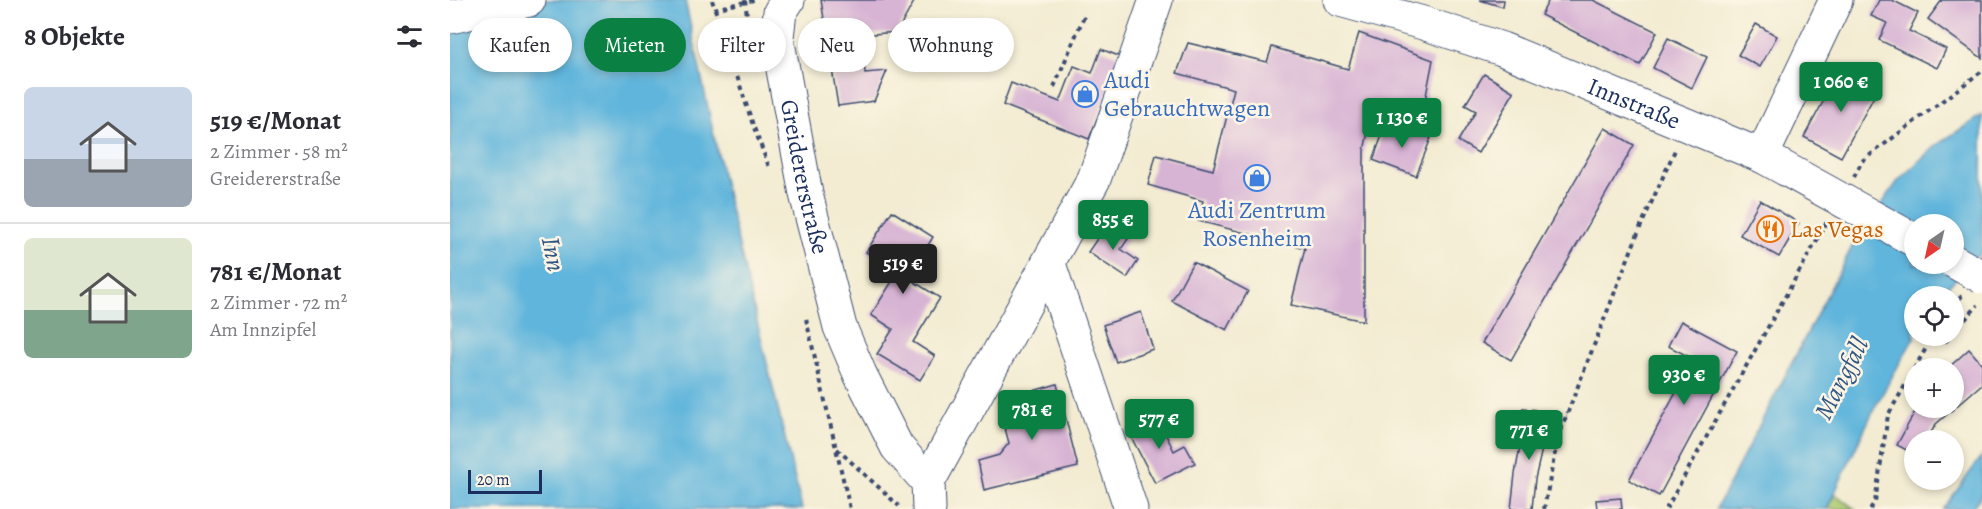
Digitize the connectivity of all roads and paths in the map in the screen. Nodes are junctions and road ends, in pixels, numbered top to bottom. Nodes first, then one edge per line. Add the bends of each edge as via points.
1 (529, 0) edge
2 (712, 0) edge
3 (755, 0) edge
4 (788, 0) edge
5 (1156, 0) edge
6 (1340, 0) edge
7 (1836, 0) edge
8 (745, 1) edge
9 (714, 9) junction
10 (1085, 14) dead end
11 (450, 17) edge
12 (1982, 71) edge
13 (1054, 87) dead end
14 (1687, 125) junction
15 (1762, 156) junction
16 (769, 168) dead end
17 (1840, 198) junction
18 (1904, 234) edge
19 (1048, 264) junction
20 (1964, 267) edge
21 (1982, 277) edge
22 (1982, 300) edge
23 (804, 314) dead end
24 (1964, 321) edge
25 (1904, 387) edge
26 (1522, 409) dead end
27 (1567, 416) junction
28 (837, 448) junction
29 (918, 499) edge
30 (850, 509) edge
31 (1131, 509) edge
32 (1544, 509) edge
33 (1666, 509) edge
34 (1870, 509) edge

1 - 11 street
2 - 9 path
3 - 8 path
4 - 29 street, Greidererstraße via 780,12 777,37 806,194 840,327
5 - 19 street via 1094,180
6 - 14 street, Innstraße via 1502,49
7 - 15 street
8 - 9 path
9 - 16 path
10 - 13 path
12 - 17 path via 1863,161
14 - 15 street, Innstraße
14 - 27 path via 1640,228
15 - 17 street, Innstraße
17 - 18 street, Innstraße
17 - 33 path
19 - 29 street
19 - 31 street
20 - 21 street, bridge
22 - 24 path
23 - 28 path
25 - 34 path via 1888,415 1875,502
26 - 27 path
27 - 32 path via 1558,438
28 - 29 path
28 - 30 path

